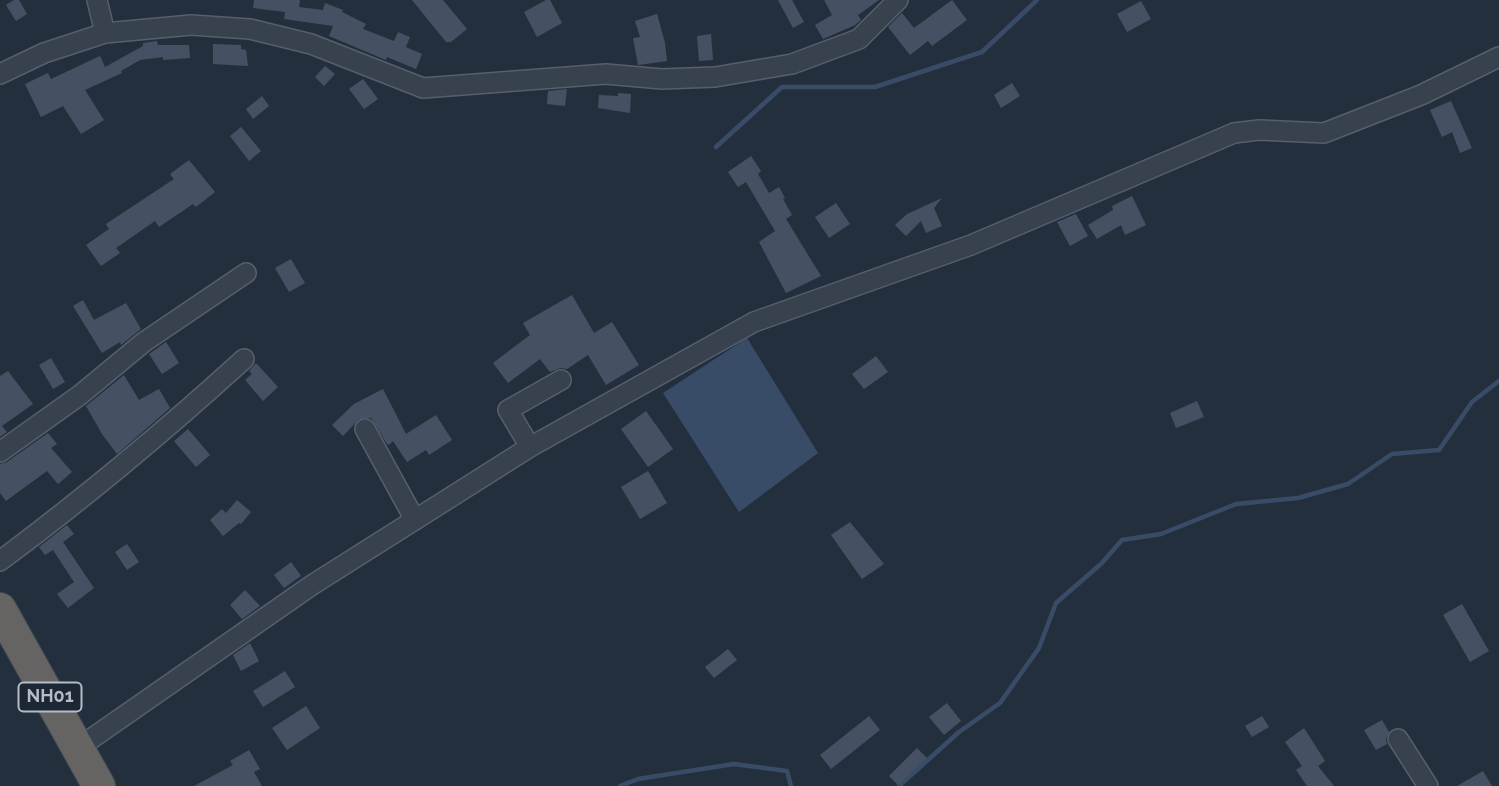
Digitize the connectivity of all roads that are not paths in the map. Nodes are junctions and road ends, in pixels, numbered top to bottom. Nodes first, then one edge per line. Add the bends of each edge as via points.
1 (97, 0) edge
2 (898, 0) edge
3 (105, 33) junction
4 (1499, 57) edge
5 (0, 74) edge
6 (246, 273) dead end
7 (244, 359) dead end
8 (561, 380) dead end
9 (365, 429) dead end
10 (530, 447) junction
11 (0, 452) edge
12 (415, 520) junction
13 (0, 561) edge
14 (0, 609) edge
15 (1398, 739) dead end
16 (78, 748) junction
17 (99, 786) edge
18 (1428, 786) edge

1 - 3 street
2 - 3 street via 859,39 792,64 715,77 606,74 423,88 310,44 250,29 191,25
3 - 5 street via 44,53
4 - 10 street via 1324,133 1234,133 971,246 754,321 629,384
6 - 11 street via 144,342
7 - 13 street via 86,497
8 - 10 street via 508,411
9 - 12 street
10 - 12 street
12 - 16 street via 312,585
14 - 16 highway, NH01
15 - 18 street
16 - 17 highway, NH01

